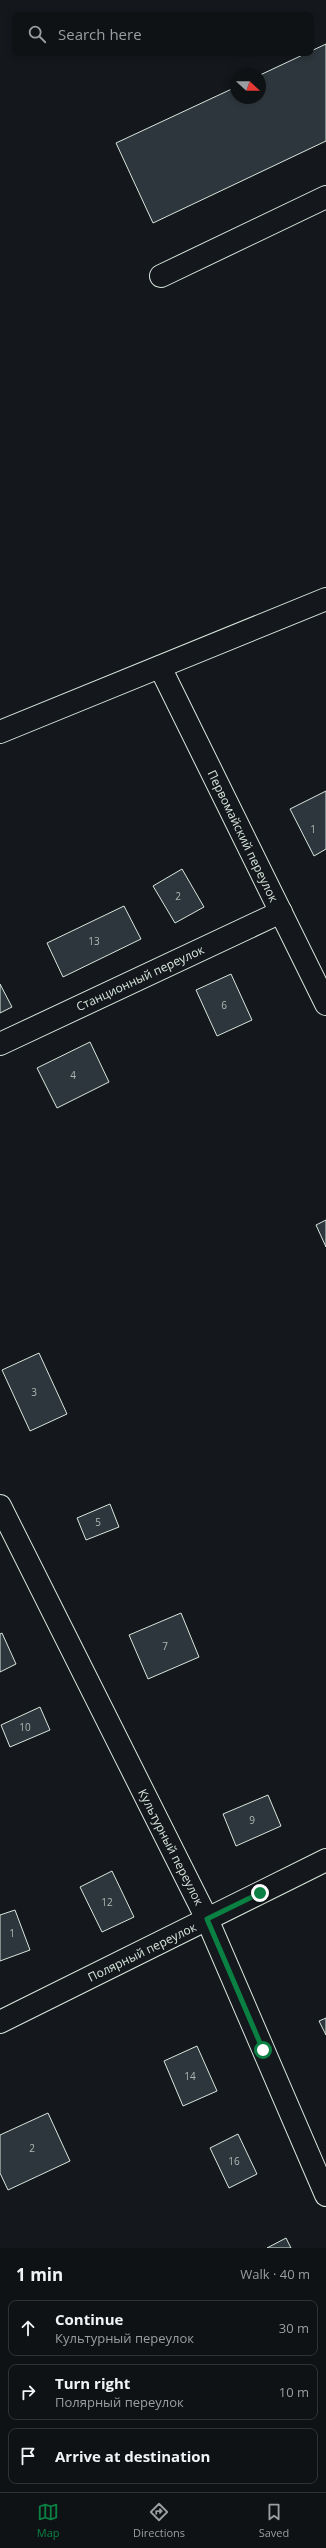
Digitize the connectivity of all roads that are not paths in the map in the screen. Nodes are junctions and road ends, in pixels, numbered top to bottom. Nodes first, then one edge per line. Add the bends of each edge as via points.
1 (326, 198) edge
2 (161, 276) dead end
3 (326, 599) edge
4 (160, 667) junction
5 (0, 732) edge
6 (281, 912) junction
7 (326, 1004) edge
8 (0, 1044) edge
9 (0, 1506) edge
10 (326, 1860) edge
11 (207, 1919) junction
12 (0, 2022) edge
13 (326, 2195) edge

1 - 2 street
3 - 4 street
4 - 5 street
4 - 6 street, Первомайский переулок
6 - 7 street, Первомайский переулок
6 - 8 street, Станционный переулок
9 - 11 street, Культурный переулок
10 - 11 street, Полярный переулок
11 - 12 street, Полярный переулок
11 - 13 street, Культурный переулок

